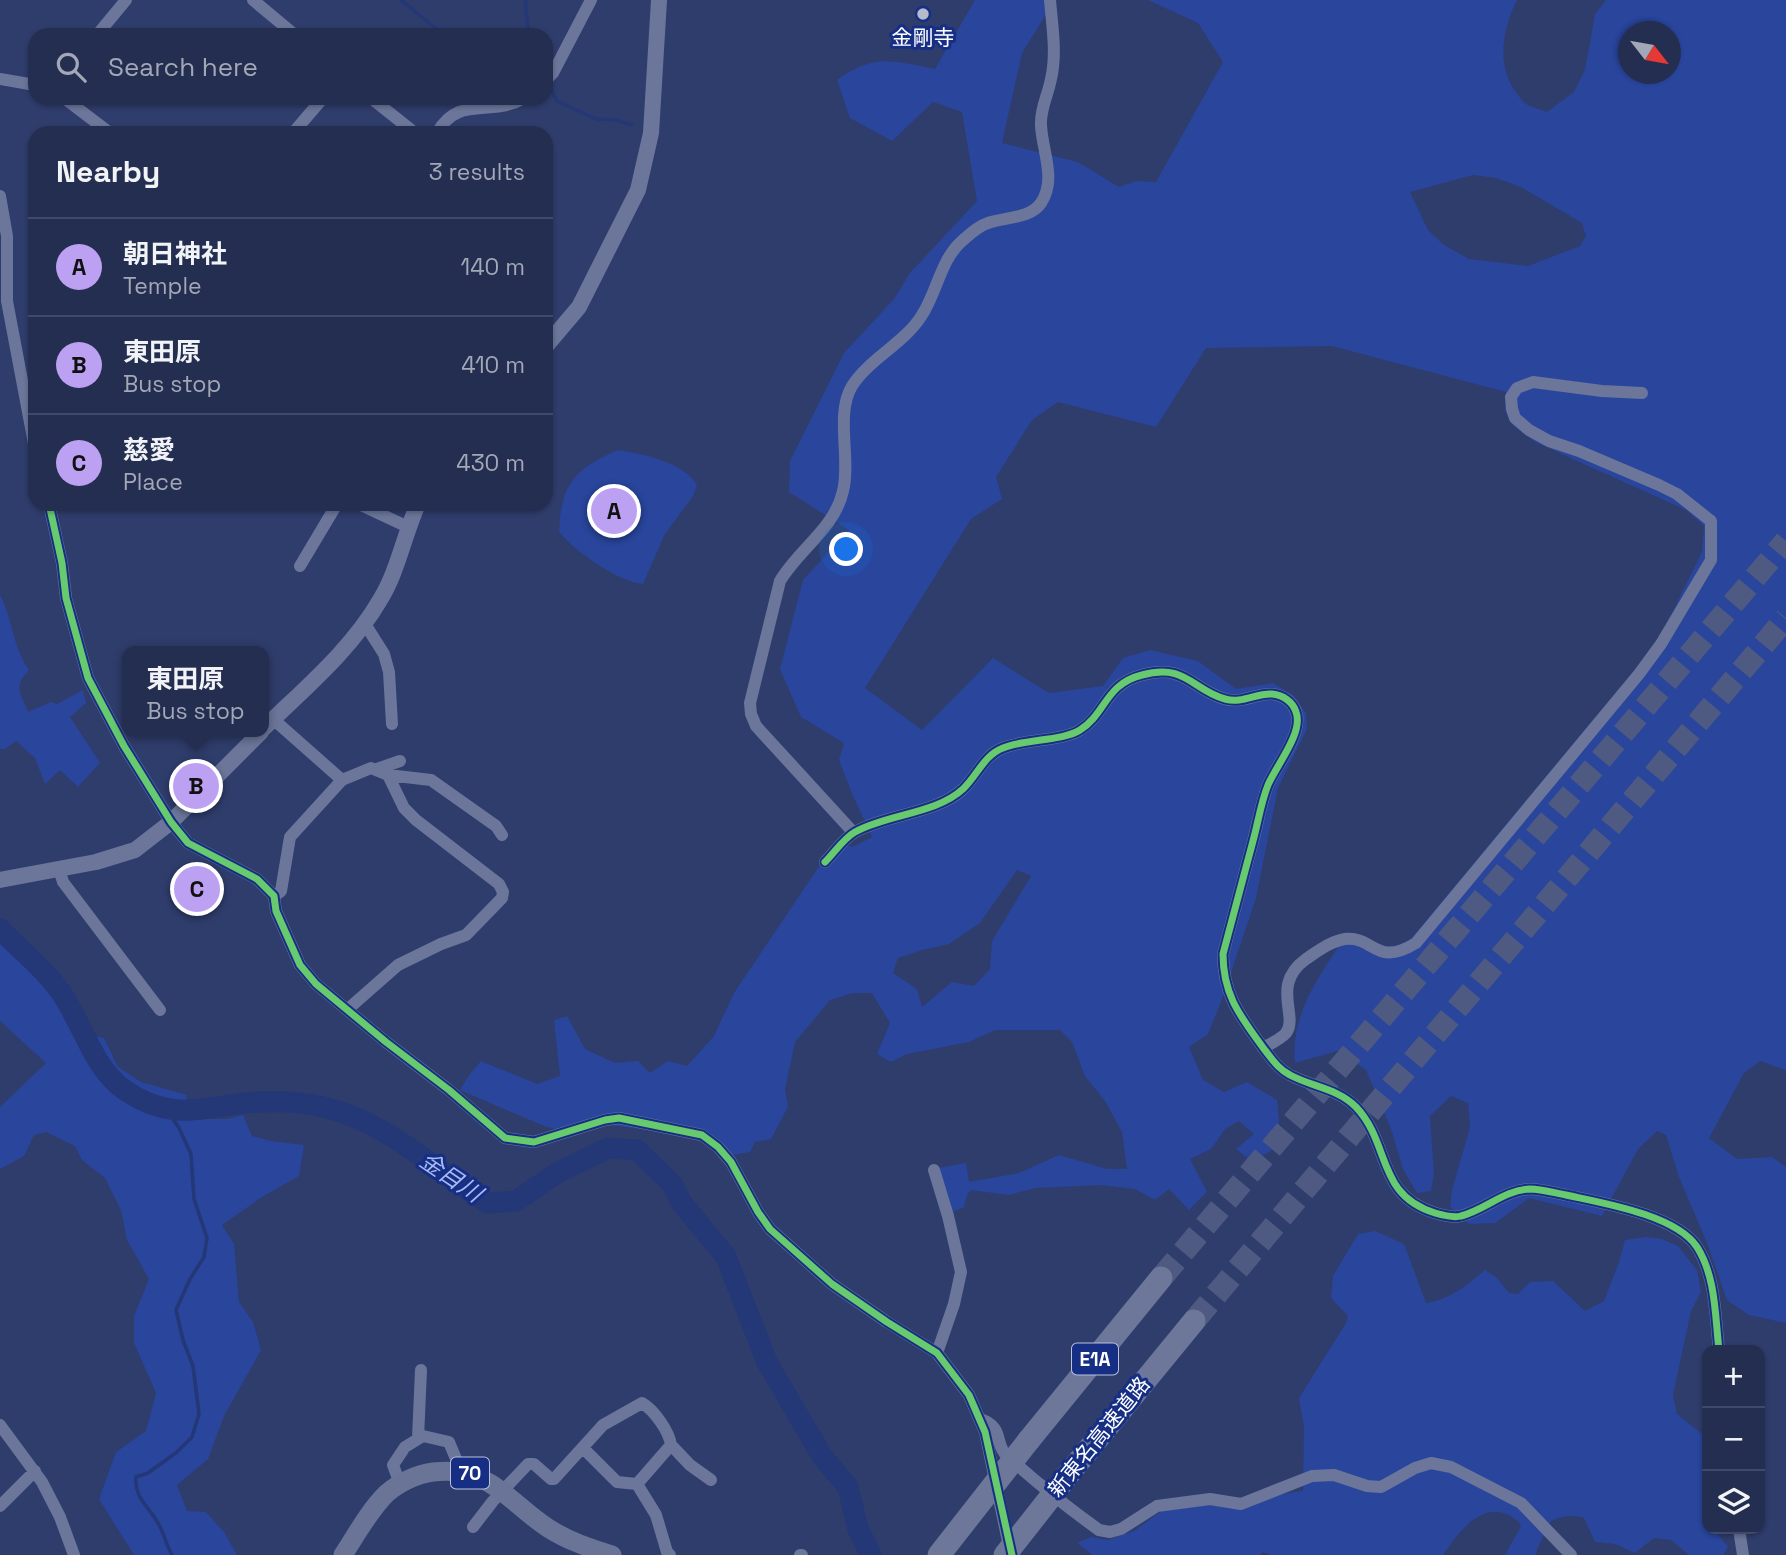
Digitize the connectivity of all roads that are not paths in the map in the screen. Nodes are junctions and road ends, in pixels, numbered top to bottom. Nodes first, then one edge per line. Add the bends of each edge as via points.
1 (126, 0) edge
2 (253, 0) edge
3 (591, 0) edge
4 (659, 0) edge
5 (1050, 0) edge
6 (103, 28) edge
7 (287, 28) edge
8 (553, 73) edge
9 (0, 79) edge
10 (28, 84) edge
11 (73, 105) edge
12 (317, 105) edge
13 (380, 105) edge
14 (509, 105) edge
15 (101, 126) edge
16 (299, 126) edge
17 (406, 126) edge
18 (441, 126) edge
19 (0, 197) edge
20 (553, 333) edge
21 (1642, 393) dead end
22 (28, 412) edge
23 (51, 511) edge
24 (333, 511) edge
25 (374, 511) edge
26 (415, 511) edge
27 (408, 527) junction
28 (300, 566) dead end
29 (365, 624) junction
30 (269, 723) edge
31 (392, 724) dead end
32 (269, 728) edge
33 (255, 737) edge
34 (400, 761) dead end
35 (383, 772) junction
36 (342, 780) junction
37 (171, 822) junction
38 (853, 832) junction
39 (502, 835) dead end
40 (825, 862) dead end
41 (59, 869) junction
42 (0, 880) edge
43 (274, 896) junction
44 (348, 1009) junction
45 (160, 1010) dead end
46 (1263, 1048) junction
47 (934, 1170) dead end
48 (1161, 1278) tunnel mouth
49 (1195, 1321) tunnel mouth
50 (1718, 1345) edge
51 (937, 1353) junction
52 (422, 1370) dead end
53 (981, 1419) junction
54 (0, 1425) edge
55 (418, 1438) junction
56 (671, 1445) junction
57 (583, 1448) junction
58 (35, 1471) junction
59 (461, 1471) junction
60 (711, 1480) dead end
61 (400, 1484) junction
62 (637, 1485) junction
63 (502, 1492) junction
64 (0, 1506) edge
65 (473, 1527) dead end
66 (1740, 1534) edge
67 (74, 1555) edge
68 (343, 1555) edge
69 (612, 1555) edge
70 (670, 1555) edge
71 (939, 1555) edge
72 (1005, 1555) edge
73 (1012, 1555) edge
74 (1570, 1555) edge
75 (1743, 1555) edge

1 - 6 street
2 - 7 street
3 - 8 street
4 - 20 street via 651,133 638,190 579,307
5 - 38 street via 1052,77 1041,112 1047,192 1039,206 1025,215 988,223 959,243 919,320 854,383 846,397 844,490 834,513 780,581 750,703 756,726
9 - 10 street
11 - 15 street
12 - 16 street
13 - 17 street
14 - 18 street via 454,113
19 - 22 street via 7,236 7,301
21 - 46 street via 1533,382 1517,388 1511,409 1529,430 1549,441 1677,495 1711,521 1711,560 1639,674 1416,943 1388,954 1344,939 1303,961 1287,988 1290,1024 1286,1034
23 - 37 street via 66,598 88,678
24 - 28 street
25 - 27 street
26 - 27 street
27 - 29 street via 382,598
29 - 30 street
29 - 31 street via 384,654 389,672
32 - 36 street
33 - 37 street
34 - 35 street
35 - 36 street via 371,768
35 - 39 street via 431,780
35 - 44 street via 416,820 499,884 503,892 466,935 398,965
36 - 43 street via 290,837 281,891
37 - 41 street via 135,850
37 - 43 street via 188,843 257,879
38 - 40 street
38 - 46 street via 948,800 1003,747 1078,732 1109,694 1140,675 1172,673 1237,701 1266,694 1284,698 1296,711 1296,731 1268,786 1223,954 1231,997
41 - 42 street
41 - 45 street via 63,882
43 - 44 street via 300,965
44 - 51 street via 505,1138 534,1142 619,1118 702,1135 731,1162 770,1229 832,1284
46 - 50 street via 1290,1075 1338,1093 1355,1107 1369,1124 1396,1188 1419,1207 1460,1217 1530,1189 1597,1202 1676,1229 1696,1245 1707,1266
47 - 51 street via 961,1272
48 - 71 highway, E1A, bridge
49 - 72 highway, 新東名高速道路 / E1A, bridge
51 - 53 street
52 - 55 street
53 - 73 street
53 - 74 street via 997,1430 1005,1454 1099,1530 1121,1530 1157,1506 1210,1499 1241,1504 1312,1476 1334,1475 1381,1487 1431,1463 1451,1466 1521,1503
54 - 58 street
55 - 59 street via 431,1436 449,1442
55 - 61 street via 393,1465
56 - 57 street via 670,1437 642,1403 603,1425
56 - 60 street
56 - 62 street
57 - 62 street via 617,1482
57 - 63 street via 554,1479 532,1463
58 - 64 street
58 - 67 street
59 - 61 main road, 70 via 425,1473
59 - 63 main road, 70
61 - 68 main road, 70 via 386,1494
62 - 70 street via 656,1516
63 - 65 street
63 - 69 main road, 70 via 547,1528
66 - 75 street

